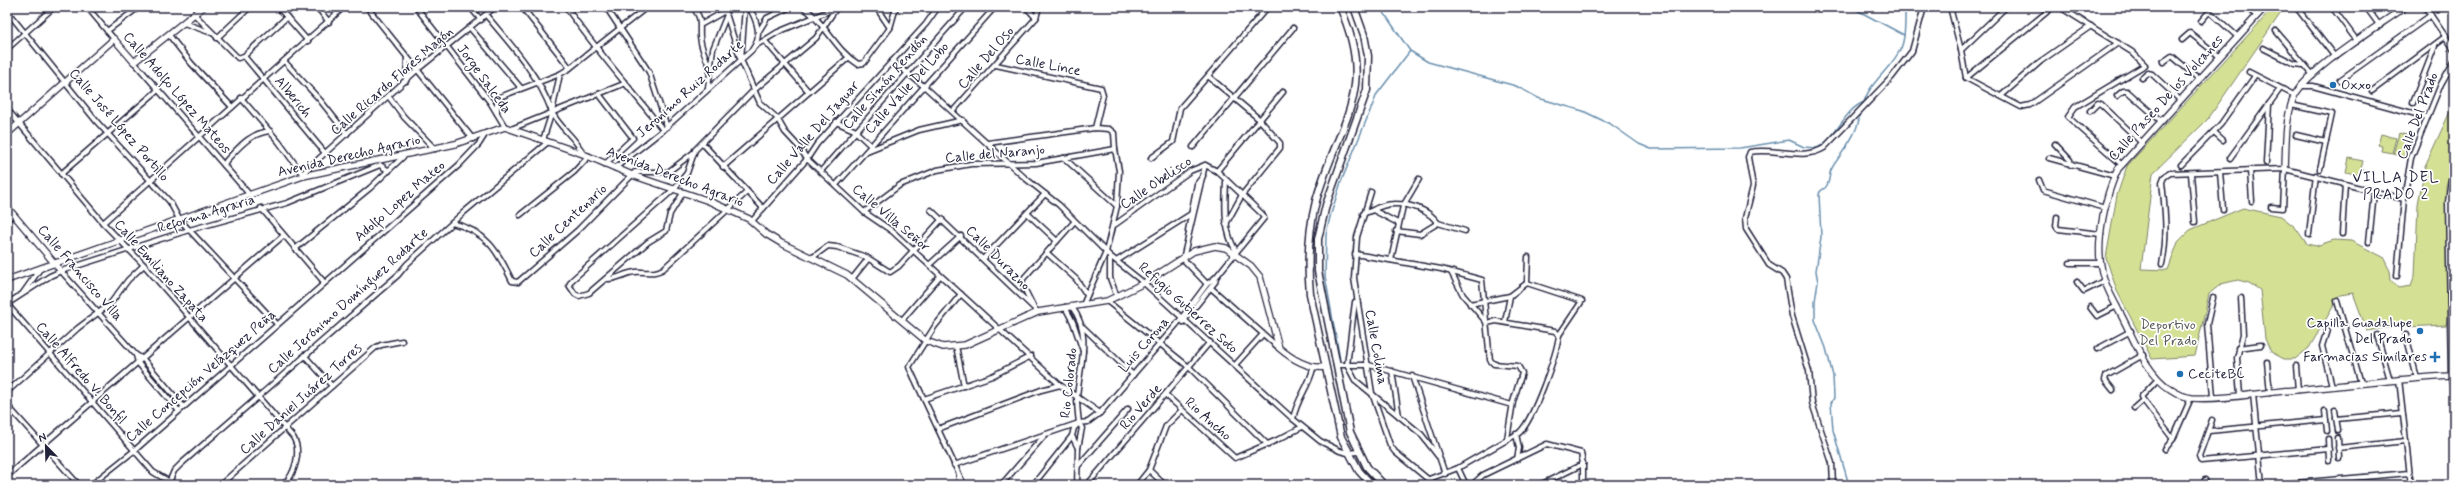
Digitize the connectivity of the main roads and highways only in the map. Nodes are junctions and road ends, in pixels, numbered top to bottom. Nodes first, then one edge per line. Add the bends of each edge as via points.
1 (1340, 7) edge
2 (1354, 7) edge
3 (2454, 166) edge
4 (2451, 203) edge
5 (2452, 290) edge
6 (2453, 376) edge
7 (2454, 391) edge
8 (1372, 485) edge
9 (1384, 485) edge

1 - 8 main road via 1352,42 1357,78 1351,110 1316,202 1307,255 1310,294 1336,419 1348,454
2 - 9 main road via 1368,56 1367,90 1328,199 1318,239 1318,271 1350,432 1367,467
3 - 4 main road
4 - 5 main road
5 - 6 main road
6 - 7 main road

